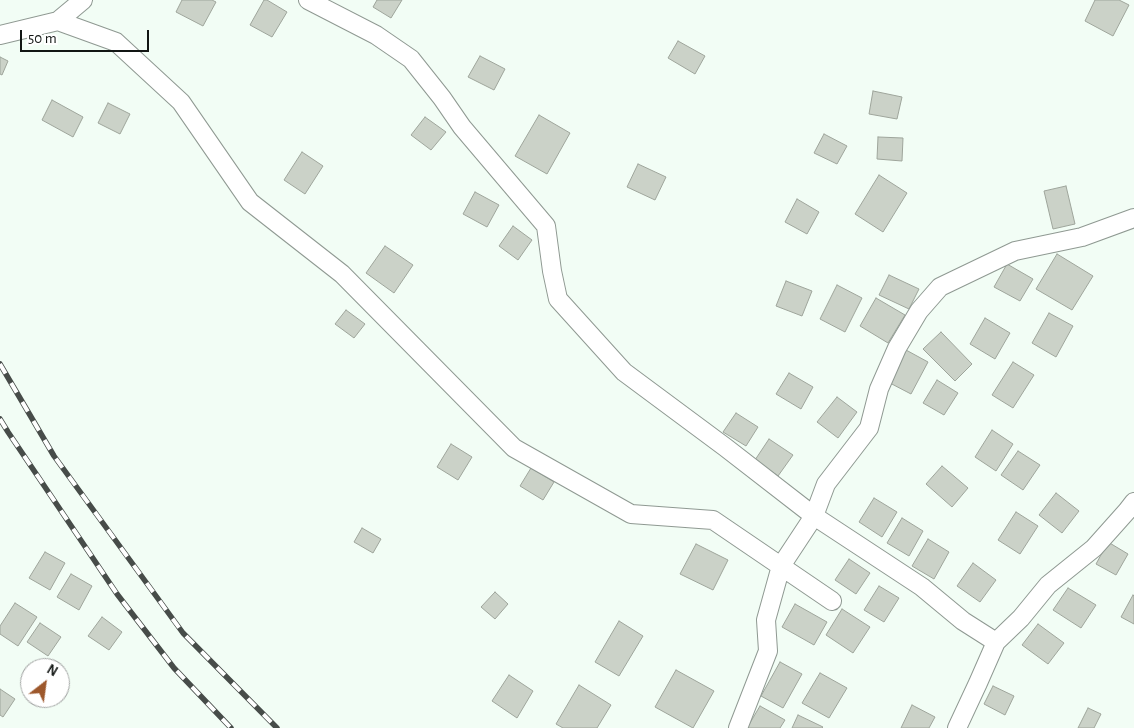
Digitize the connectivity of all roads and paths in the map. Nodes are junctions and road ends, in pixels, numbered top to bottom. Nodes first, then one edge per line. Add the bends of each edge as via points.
1 (83, 0) edge
2 (308, 0) edge
3 (58, 20) junction
4 (0, 35) edge
5 (1134, 218) edge
6 (1134, 502) edge
7 (814, 516) junction
8 (781, 566) junction
9 (832, 601) dead end
10 (996, 642) junction
11 (738, 728) edge
12 (957, 728) edge

1 - 3 street
2 - 7 street via 376,35 411,59 462,127 546,226 558,299 624,372
3 - 4 street
3 - 8 street via 116,42 182,102 250,202 342,274 514,448 631,514 713,520
5 - 7 street via 1082,237 1015,251 940,287 919,311 897,348 880,389 869,428 826,484
6 - 10 street via 1094,548 1048,585
7 - 8 street
7 - 10 street via 922,587 963,621
8 - 9 street
8 - 11 street via 766,620 768,651
10 - 12 street

